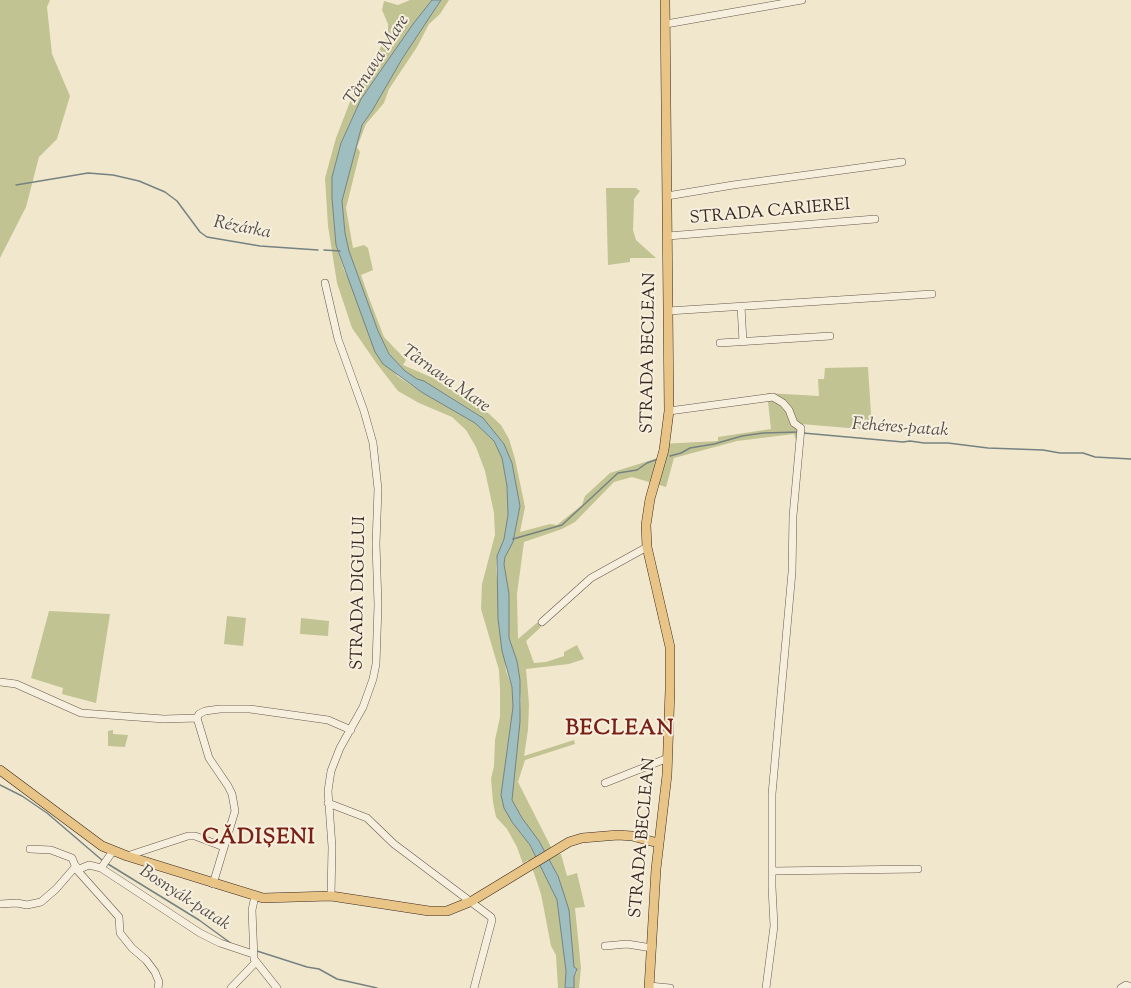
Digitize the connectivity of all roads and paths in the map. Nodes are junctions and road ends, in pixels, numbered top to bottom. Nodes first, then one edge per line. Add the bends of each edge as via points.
1 (665, 0) edge
2 (802, 0) edge
3 (666, 24) junction
4 (902, 162) dead end
5 (667, 196) junction
6 (875, 219) dead end
7 (668, 236) junction
8 (325, 283) dead end
9 (932, 294) dead end
10 (741, 306) junction
11 (668, 311) junction
12 (830, 336) dead end
13 (743, 342) junction
14 (720, 343) dead end
15 (669, 412) junction
16 (647, 547) junction
17 (542, 622) dead end
18 (0, 682) edge
19 (197, 718) junction
20 (351, 730) junction
21 (668, 758) junction
22 (0, 770) edge
23 (605, 783) dead end
24 (328, 803) junction
25 (658, 843) junction
26 (224, 847) junction
27 (30, 849) dead end
28 (113, 851) junction
29 (127, 856) junction
30 (102, 867) junction
31 (76, 868) junction
32 (918, 869) dead end
33 (772, 871) junction
34 (214, 884) junction
35 (255, 896) junction
36 (331, 896) junction
37 (472, 902) junction
38 (0, 904) edge
39 (604, 946) dead end
40 (652, 948) junction
41 (253, 953) junction
42 (256, 962) junction
43 (649, 987) edge
44 (1131, 987) edge
45 (158, 988) edge
46 (231, 988) edge
47 (277, 988) edge
48 (474, 988) edge
49 (670, 988) edge
50 (766, 988) edge
51 (1121, 988) edge

1 - 3 main road, STRADA BECLEAN
2 - 3 street
3 - 5 main road, STRADA BECLEAN
4 - 5 street
5 - 7 main road, STRADA BECLEAN
6 - 7 street, STRADA CARIEREI
7 - 11 main road, STRADA BECLEAN
8 - 20 street, STRADA DIGULUI via 338,339 373,443 376,468 377,635 373,679 361,713
9 - 10 street
10 - 11 street
10 - 13 street
11 - 15 main road, STRADA BECLEAN
12 - 13 street
13 - 14 street
15 - 16 main road, STRADA BECLEAN via 664,450 647,511
15 - 33 street via 773,397 789,410 794,423 801,431 793,516 792,572 772,787
16 - 17 street via 591,578
16 - 21 main road, STRADA BECLEAN via 671,655
18 - 19 street via 16,684 81,713 164,719
19 - 20 street via 205,711 220,708 250,709 328,720
19 - 26 street via 209,758 228,786 234,801 234,820
20 - 24 street, STRADA DIGULUI via 333,764
21 - 23 street
21 - 25 main road, STRADA BECLEAN
22 - 28 main road via 96,842
24 - 36 street, STRADA DIGULUI via 332,847
24 - 37 street via 367,818 394,844
25 - 37 main road via 632,836 595,836 569,842
25 - 40 main road, STRADA BECLEAN
26 - 29 street via 195,836 188,836
26 - 34 street
27 - 31 street via 41,848 61,853 72,858
28 - 29 main road
28 - 30 street
29 - 34 main road
30 - 31 street via 89,865
30 - 41 street via 200,933 220,943
31 - 38 street via 40,902 27,905 17,902
31 - 45 street via 119,917 120,933 155,972 159,982
32 - 33 street
33 - 50 street via 774,926
34 - 35 main road
35 - 36 main road via 269,899
35 - 41 street via 252,910
36 - 37 main road via 436,912 452,910
37 - 48 street via 492,920
39 - 40 street via 627,944
40 - 43 main road, STRADA BECLEAN
41 - 42 street
42 - 46 street
42 - 47 street
43 - 49 street
44 - 51 street via 1126,985

